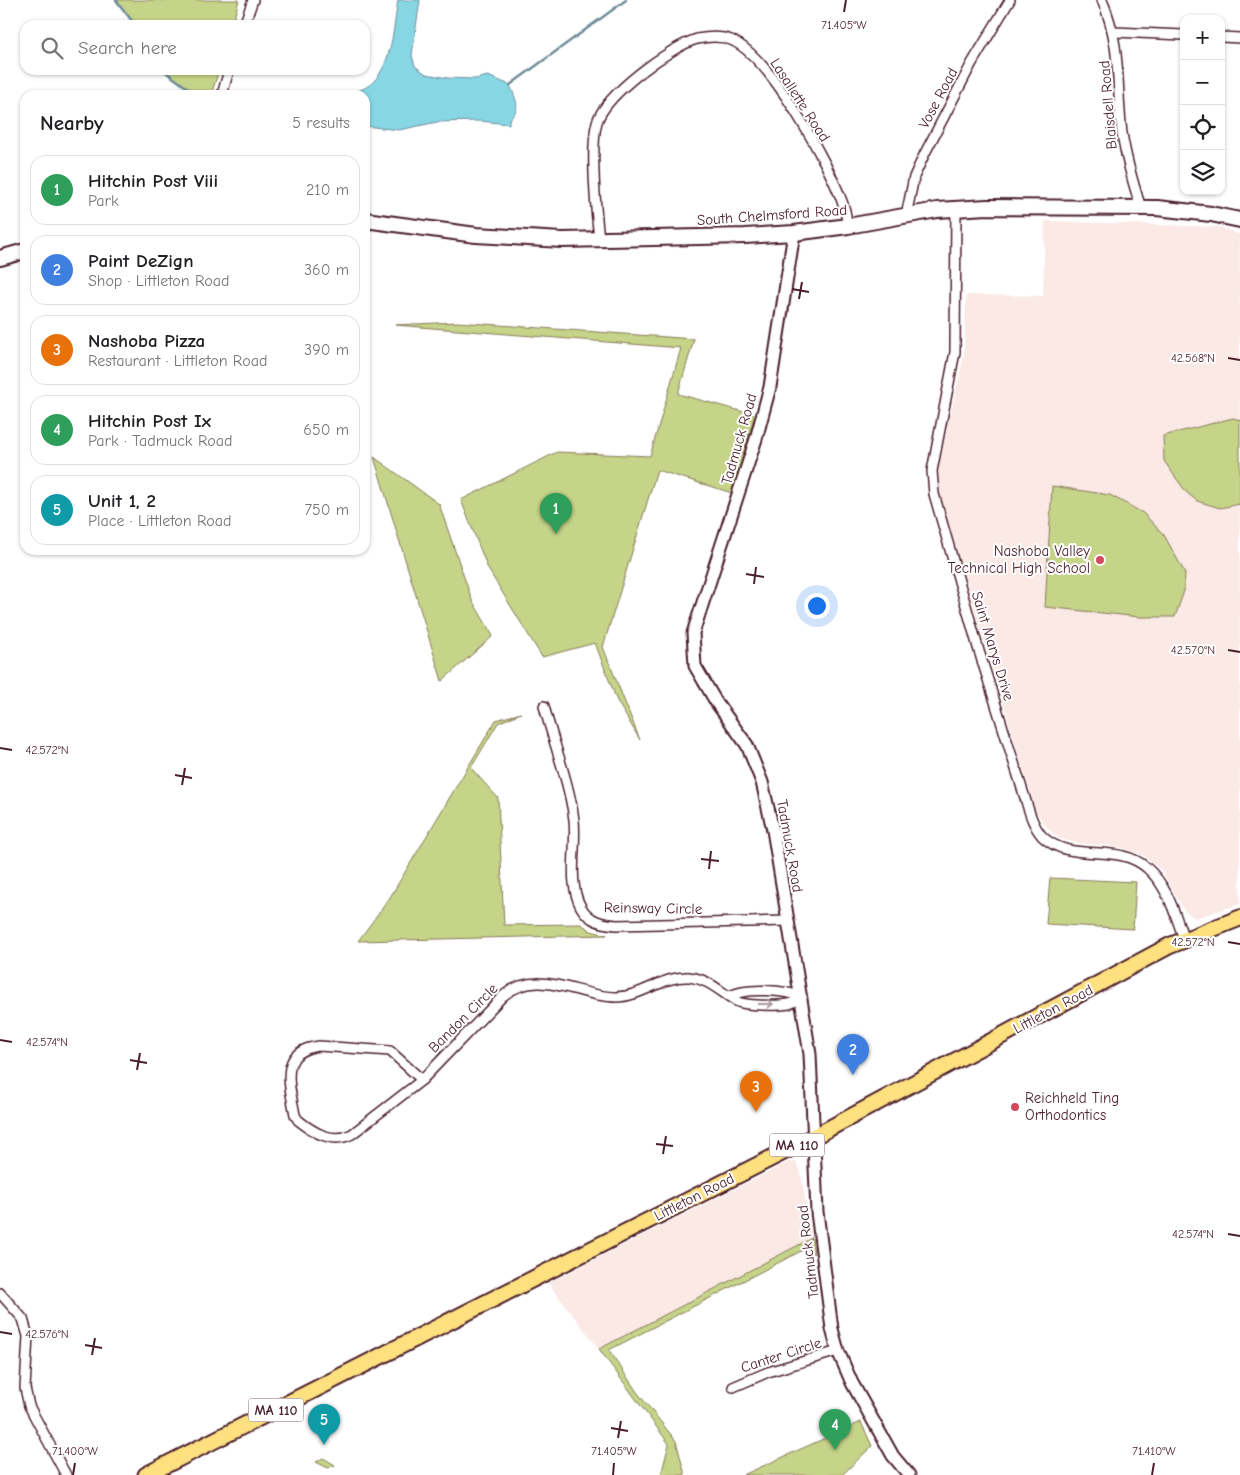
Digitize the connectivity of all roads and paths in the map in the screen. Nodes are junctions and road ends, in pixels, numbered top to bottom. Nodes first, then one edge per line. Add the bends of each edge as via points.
1 (253, 0) edge
2 (1010, 0) edge
3 (1102, 0) edge
4 (246, 20) edge
5 (1114, 32) junction
6 (1180, 35) edge
7 (1225, 37) edge
8 (1240, 38) edge
9 (228, 75) edge
10 (223, 90) edge
11 (956, 208) junction
12 (1141, 208) junction
13 (906, 216) junction
14 (1240, 220) edge
15 (370, 221) edge
16 (848, 226) junction
17 (794, 232) junction
18 (599, 239) junction
19 (20, 252) edge
20 (0, 258) edge
21 (544, 706) dead end
22 (1240, 918) edge
23 (788, 921) junction
24 (1184, 939) junction
25 (802, 997) junction
26 (422, 1080) junction
27 (815, 1136) junction
28 (0, 1293) edge
29 (838, 1351) junction
30 (734, 1387) dead end
31 (66, 1475) edge
32 (146, 1475) edge
33 (909, 1475) edge

1 - 4 street
2 - 13 street, Vose Road via 972,63 924,155 914,177
3 - 5 street, Blaisdell Road
5 - 6 street
5 - 12 street, Blaisdell Road via 1122,131 1129,170
7 - 8 street
9 - 10 street
11 - 12 main road, South Chelmsford Road
11 - 13 main road, South Chelmsford Road
11 - 24 street, Saint Marys Drive via 955,352 932,471 934,494 1024,798 1032,821 1042,836 1058,848 1128,856 1147,867 1168,897
12 - 14 main road, South Chelmsford Road via 1194,211
13 - 16 main road, South Chelmsford Road
15 - 18 main road, South Chelmsford Road via 508,238
16 - 17 main road, South Chelmsford Road
16 - 18 street, Lasallette Road via 844,205 834,183 788,102 757,59 744,47 713,37 698,39 672,52 621,89 603,110 595,137
17 - 18 main road, South Chelmsford Road
17 - 23 street, Tadmuck Road via 770,387 693,633 692,651 695,666 716,702 747,744 762,782
19 - 20 main road
21 - 23 street, Reinsway Circle via 574,820 577,899 589,917 597,922 617,925
22 - 24 main road, Littleton Road / MA 110
23 - 25 street, Tadmuck Road
24 - 27 main road, Littleton Road / MA 110
25 - 26 street, Bandon Circle via 790,1004 747,1004 738,1002 709,982 691,977 616,997 550,983 524,984 503,996
25 - 27 street, Tadmuck Road via 810,1054
26 - 26 street, Bandon Circle via 390,1051 319,1046 298,1054 288,1075 296,1116 332,1139 352,1134
27 - 29 street, Tadmuck Road via 821,1252
27 - 32 main road, Littleton Road / MA 110
28 - 31 street via 23,1319 28,1336 25,1388 29,1406
29 - 30 street, Canter Circle via 768,1372
29 - 33 street, Tadmuck Road via 875,1425 893,1456

